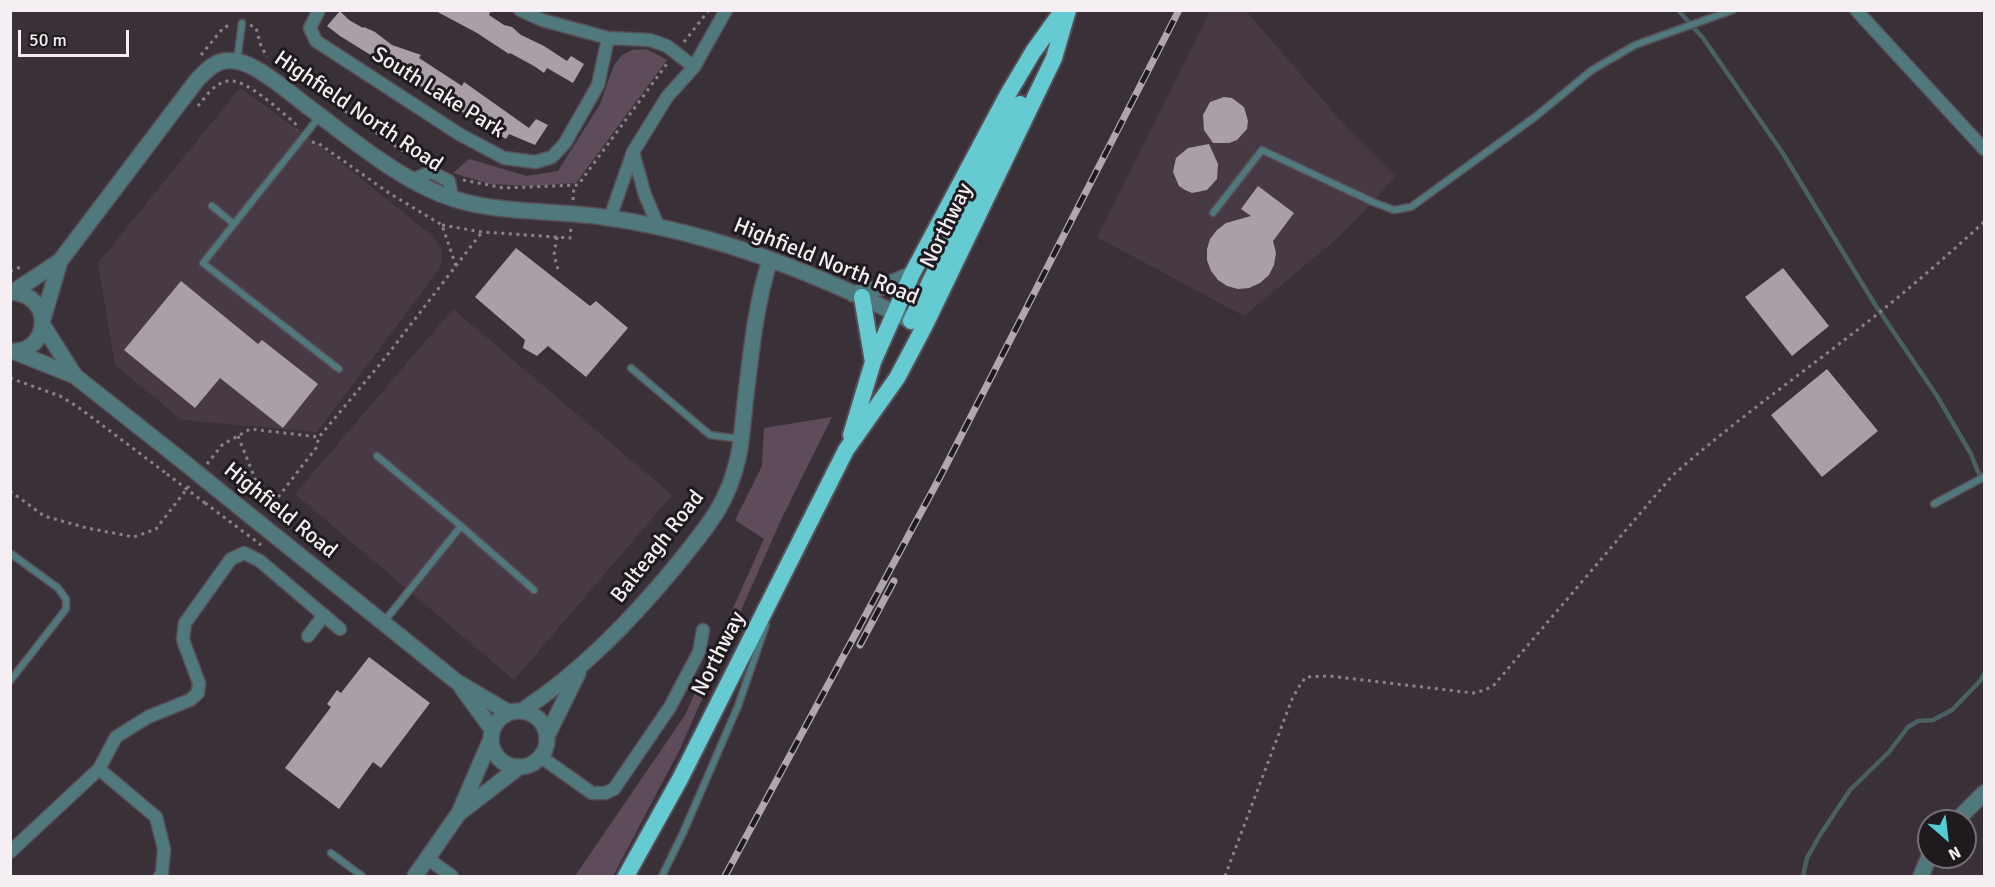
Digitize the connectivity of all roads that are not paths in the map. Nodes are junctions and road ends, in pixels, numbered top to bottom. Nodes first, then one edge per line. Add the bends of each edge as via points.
1 (319, 10) edge
2 (520, 10) edge
3 (726, 10) edge
4 (1063, 10) edge
5 (1068, 10) edge
6 (1733, 10) edge
7 (1856, 10) edge
8 (242, 23) road end
9 (608, 38) junction
10 (237, 60) junction
11 (694, 67) junction
12 (320, 116) junction
13 (1984, 149) edge
14 (633, 152) junction
15 (212, 206) dead end
16 (1213, 213) dead end
17 (610, 218) junction
18 (234, 224) junction
19 (658, 228) junction
20 (770, 260) junction
21 (60, 261) junction
22 (912, 274) junction
23 (12, 292) edge
24 (858, 296) junction
25 (895, 313) junction
26 (43, 321) junction
27 (918, 324) junction
28 (13, 352) edge
29 (873, 362) junction
30 (631, 368) dead end
31 (339, 369) dead end
32 (75, 376) junction
33 (741, 439) junction
34 (846, 450) junction
35 (377, 456) dead end
36 (1984, 477) edge
37 (1934, 504) dead end
38 (461, 526) junction
39 (10, 553) edge
40 (781, 579) junction
41 (534, 590) dead end
42 (324, 615) junction
43 (383, 623) junction
44 (340, 628) dead end
45 (704, 630) dead end
46 (308, 636) dead end
47 (581, 668) junction
48 (10, 681) edge
49 (457, 682) junction
50 (515, 711) junction
51 (492, 734) junction
52 (547, 736) junction
53 (541, 757) junction
54 (519, 767) junction
55 (99, 769) junction
56 (1984, 793) edge
57 (1968, 809) edge
58 (459, 813) junction
59 (10, 852) edge
60 (331, 854) dead end
61 (428, 859) junction
62 (165, 875) edge
63 (362, 876) edge
64 (415, 876) edge
65 (452, 876) edge
66 (626, 876) edge
67 (662, 876) edge

1 - 9 street, South Lake Park via 310,28 316,41 459,134 504,158 536,162 552,157 565,143 598,85
2 - 9 street
3 - 11 street
4 - 22 highway, Northway via 1008,94
5 - 27 highway, Northway via 1054,58
6 - 16 lane via 1635,45 1592,70 1535,117 1411,207 1394,210 1373,202 1262,150
7 - 13 street
8 - 10 lane
9 - 11 street via 650,40 667,46
10 - 12 street, Highfield North Road via 268,77
10 - 21 street, Highfield North Road via 211,65 197,80
11 - 14 street via 667,97
12 - 17 street, Highfield North Road via 400,173 452,198 484,206
12 - 18 lane
14 - 17 street
14 - 19 street
15 - 18 lane
17 - 19 street, Highfield North Road
18 - 31 lane via 203,262
19 - 20 street, Highfield North Road via 721,242
20 - 24 street, Highfield North Road
20 - 33 street, Balteagh Road via 756,315
21 - 23 street, Highfield North Road
21 - 26 street, Highfield North Road
22 - 24 street
22 - 25 highway, Northway
23 - 26 street, Highfield Road via 31,297
24 - 25 street, Highfield North Road
24 - 29 highway
25 - 27 street, Highfield North Road
25 - 29 highway, Northway
26 - 28 street, Highfield Road via 35,342
26 - 32 street, Highfield Road
27 - 34 highway, Northway via 897,378
28 - 32 street, Highfield Road
29 - 34 highway, Northway
30 - 33 lane via 710,435
32 - 43 street, Highfield Road, bridge
33 - 47 street, Balteagh Road via 731,483 715,517 648,600
34 - 40 highway, Northway
35 - 38 lane
36 - 37 lane
38 - 41 lane
38 - 43 lane
39 - 48 lane via 58,588 66,599 66,609
40 - 66 highway, Northway
40 - 67 lane via 738,706
42 - 44 street
42 - 46 street
42 - 55 street via 260,561 244,552 231,559 185,623 183,640 199,683 198,693 116,737
43 - 49 street, Highfield Road
45 - 53 street via 699,652 670,706 614,789 592,793
47 - 50 street, Balteagh Road
47 - 52 street, Balteagh Road
49 - 50 street, Highfield Road
49 - 51 street, Highfield Road
50 - 51 street via 496,722
50 - 52 street via 539,718
51 - 54 street via 496,755 510,766
51 - 58 street
52 - 53 street
53 - 54 street
54 - 58 street
55 - 59 street
55 - 62 street via 156,817
56 - 57 street
58 - 61 street
60 - 63 lane
61 - 64 street
61 - 65 street

